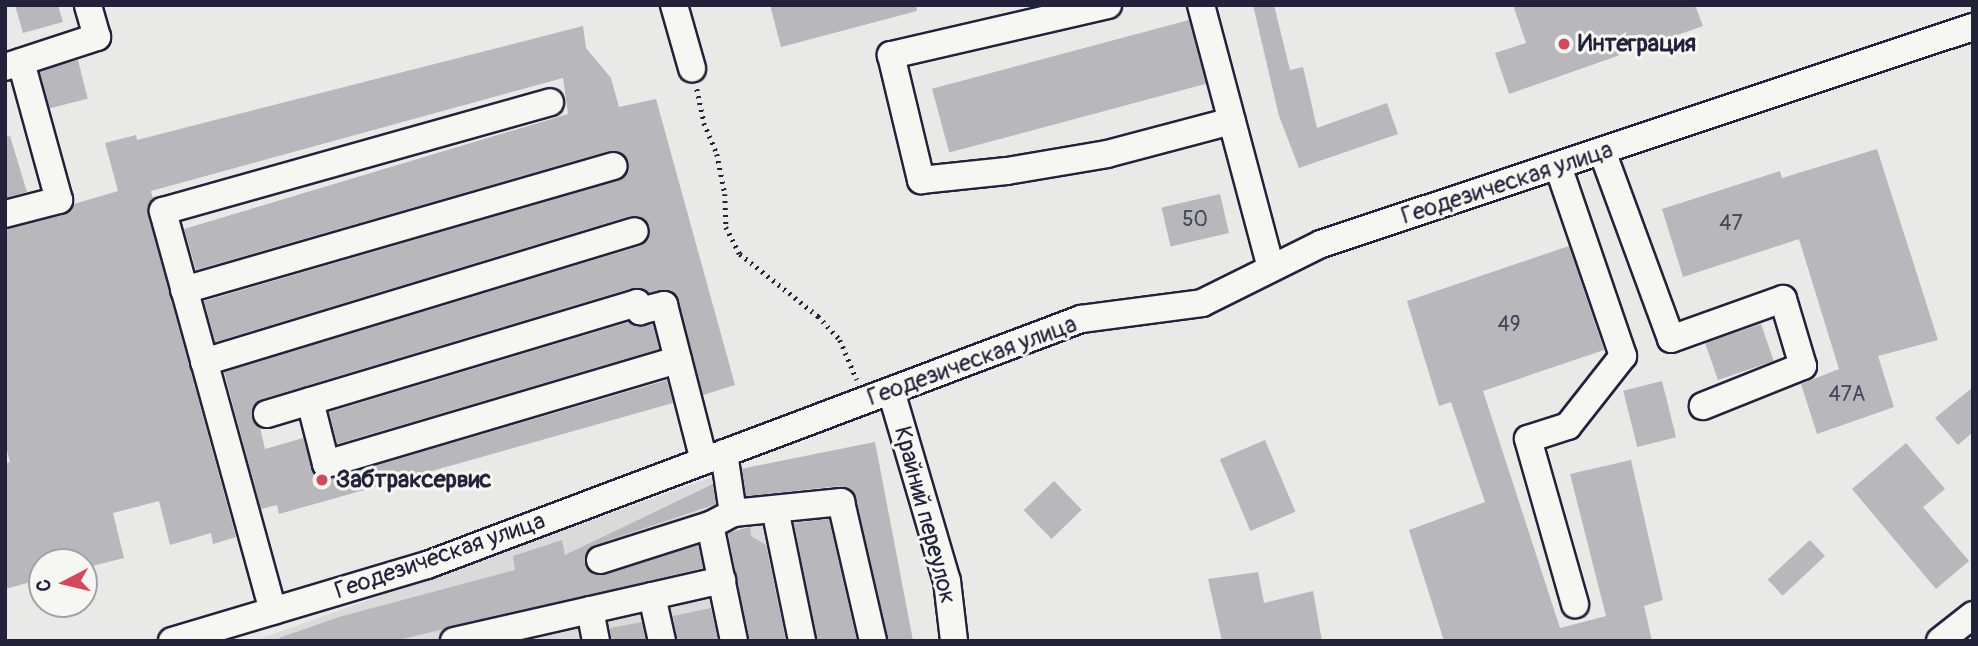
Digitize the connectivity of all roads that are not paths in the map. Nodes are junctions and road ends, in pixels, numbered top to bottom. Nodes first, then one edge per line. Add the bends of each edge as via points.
1 (88, 5) edge
2 (674, 5) edge
3 (1108, 5) edge
4 (1201, 5) edge
5 (1973, 27) edge
6 (13, 64) edge
7 (692, 68) road end
8 (550, 102) dead end
9 (1232, 121) junction
10 (1602, 151) junction
11 (613, 166) dead end
12 (1558, 166) junction
13 (5, 214) edge
14 (635, 231) dead end
15 (1271, 268) junction
16 (184, 290) junction
17 (678, 360) junction
18 (204, 362) junction
19 (891, 391) junction
20 (310, 401) junction
21 (1703, 406) dead end
22 (267, 414) dead end
23 (714, 457) junction
24 (775, 509) junction
25 (722, 519) junction
26 (600, 560) dead end
27 (722, 580) junction
28 (652, 596) junction
29 (1576, 604) dead end
30 (590, 610) junction
31 (273, 611) junction
32 (1973, 615) edge
33 (523, 633) edge
34 (456, 640) edge
35 (172, 641) edge
36 (596, 641) edge
37 (662, 641) edge
38 (734, 641) edge
39 (802, 641) edge
40 (873, 641) edge
41 (954, 641) edge
42 (1940, 641) edge

1 - 6 street via 97,37
2 - 7 street
3 - 9 street via 891,55 921,180 1107,154
4 - 9 street
5 - 10 street, Геодезическая улица
6 - 13 street via 59,200
8 - 16 street via 163,211
9 - 15 street
10 - 12 street, Геодезическая улица
10 - 21 street via 1671,339 1783,299 1803,366
11 - 16 street
12 - 15 street, Геодезическая улица via 1321,244
12 - 29 street via 1623,356 1568,426 1528,439
14 - 18 street
15 - 19 street, Геодезическая улица via 1202,303 1081,319
16 - 18 street
17 - 20 street via 326,464
17 - 20 street via 664,305 640,311 638,303
17 - 23 street
18 - 31 street
19 - 23 street, Геодезическая улица
19 - 41 street, Крайний переулок via 947,581
20 - 22 street
23 - 25 street
23 - 31 street, Геодезическая улица via 427,565
24 - 25 street
24 - 39 street
24 - 40 street via 841,502
25 - 26 street
25 - 27 street
27 - 28 street
27 - 38 street
28 - 30 street
28 - 37 street
30 - 33 street
30 - 36 street
31 - 35 street, Геодезическая улица
32 - 42 street
33 - 34 street

